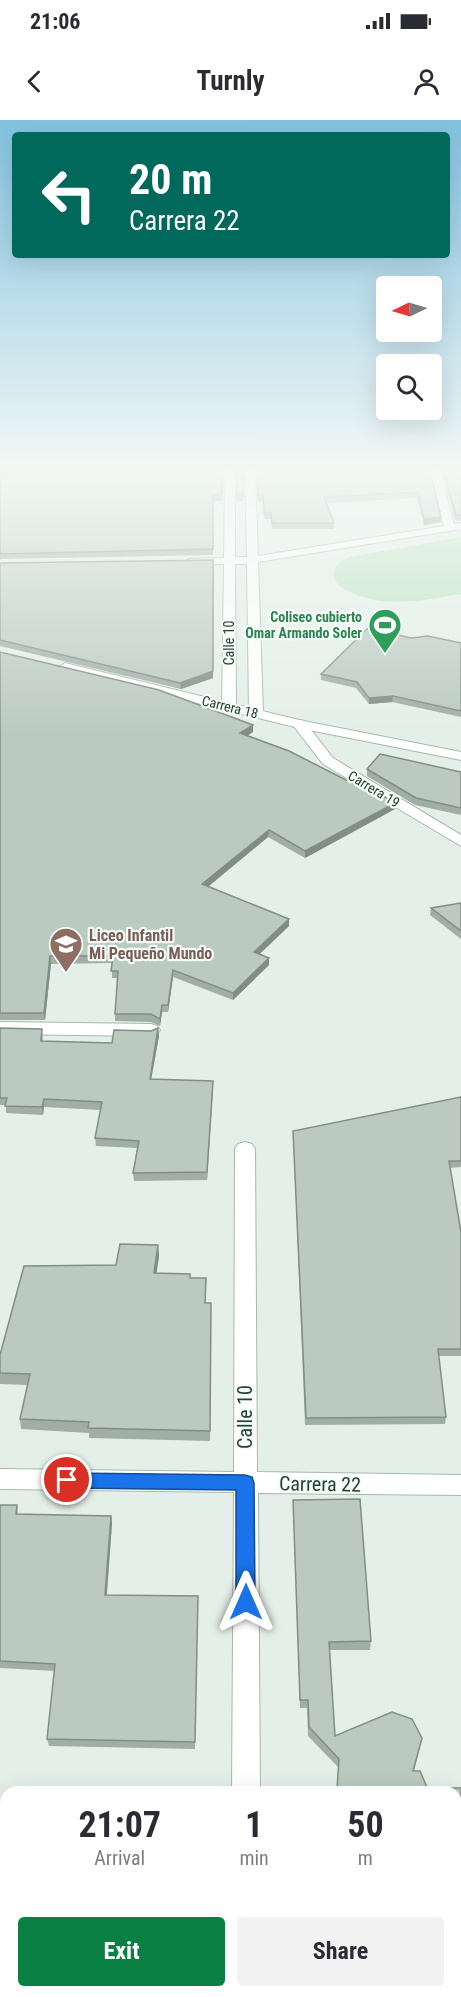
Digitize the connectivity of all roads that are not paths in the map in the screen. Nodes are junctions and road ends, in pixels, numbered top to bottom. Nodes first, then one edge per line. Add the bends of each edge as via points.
1 (230, 559) edge
2 (261, 559) edge
3 (252, 560) junction
4 (230, 562) junction
5 (172, 563) edge
6 (57, 666) edge
7 (229, 707) junction
8 (256, 714) junction
9 (299, 724) junction
10 (461, 756) edge
11 (461, 841) edge
12 (0, 1028) edge
13 (151, 1030) edge
14 (245, 1149) dead end
15 (0, 1479) edge
16 (245, 1483) junction
17 (461, 1485) edge
18 (246, 1786) edge

1 - 4 street, Calle 10
2 - 3 street
3 - 4 street
3 - 8 street, Calle 10
4 - 5 street
4 - 7 street, Calle 10
6 - 7 street, Carrera 18
7 - 8 street, Carrera 18
8 - 9 street, Carrera 18
9 - 10 street, Carrera 18
9 - 11 street, Carrera 19 via 328,761
12 - 13 street
14 - 16 street, Calle 10
15 - 16 street, Carrera 22
16 - 17 street, Carrera 22
16 - 18 street, Calle 10

